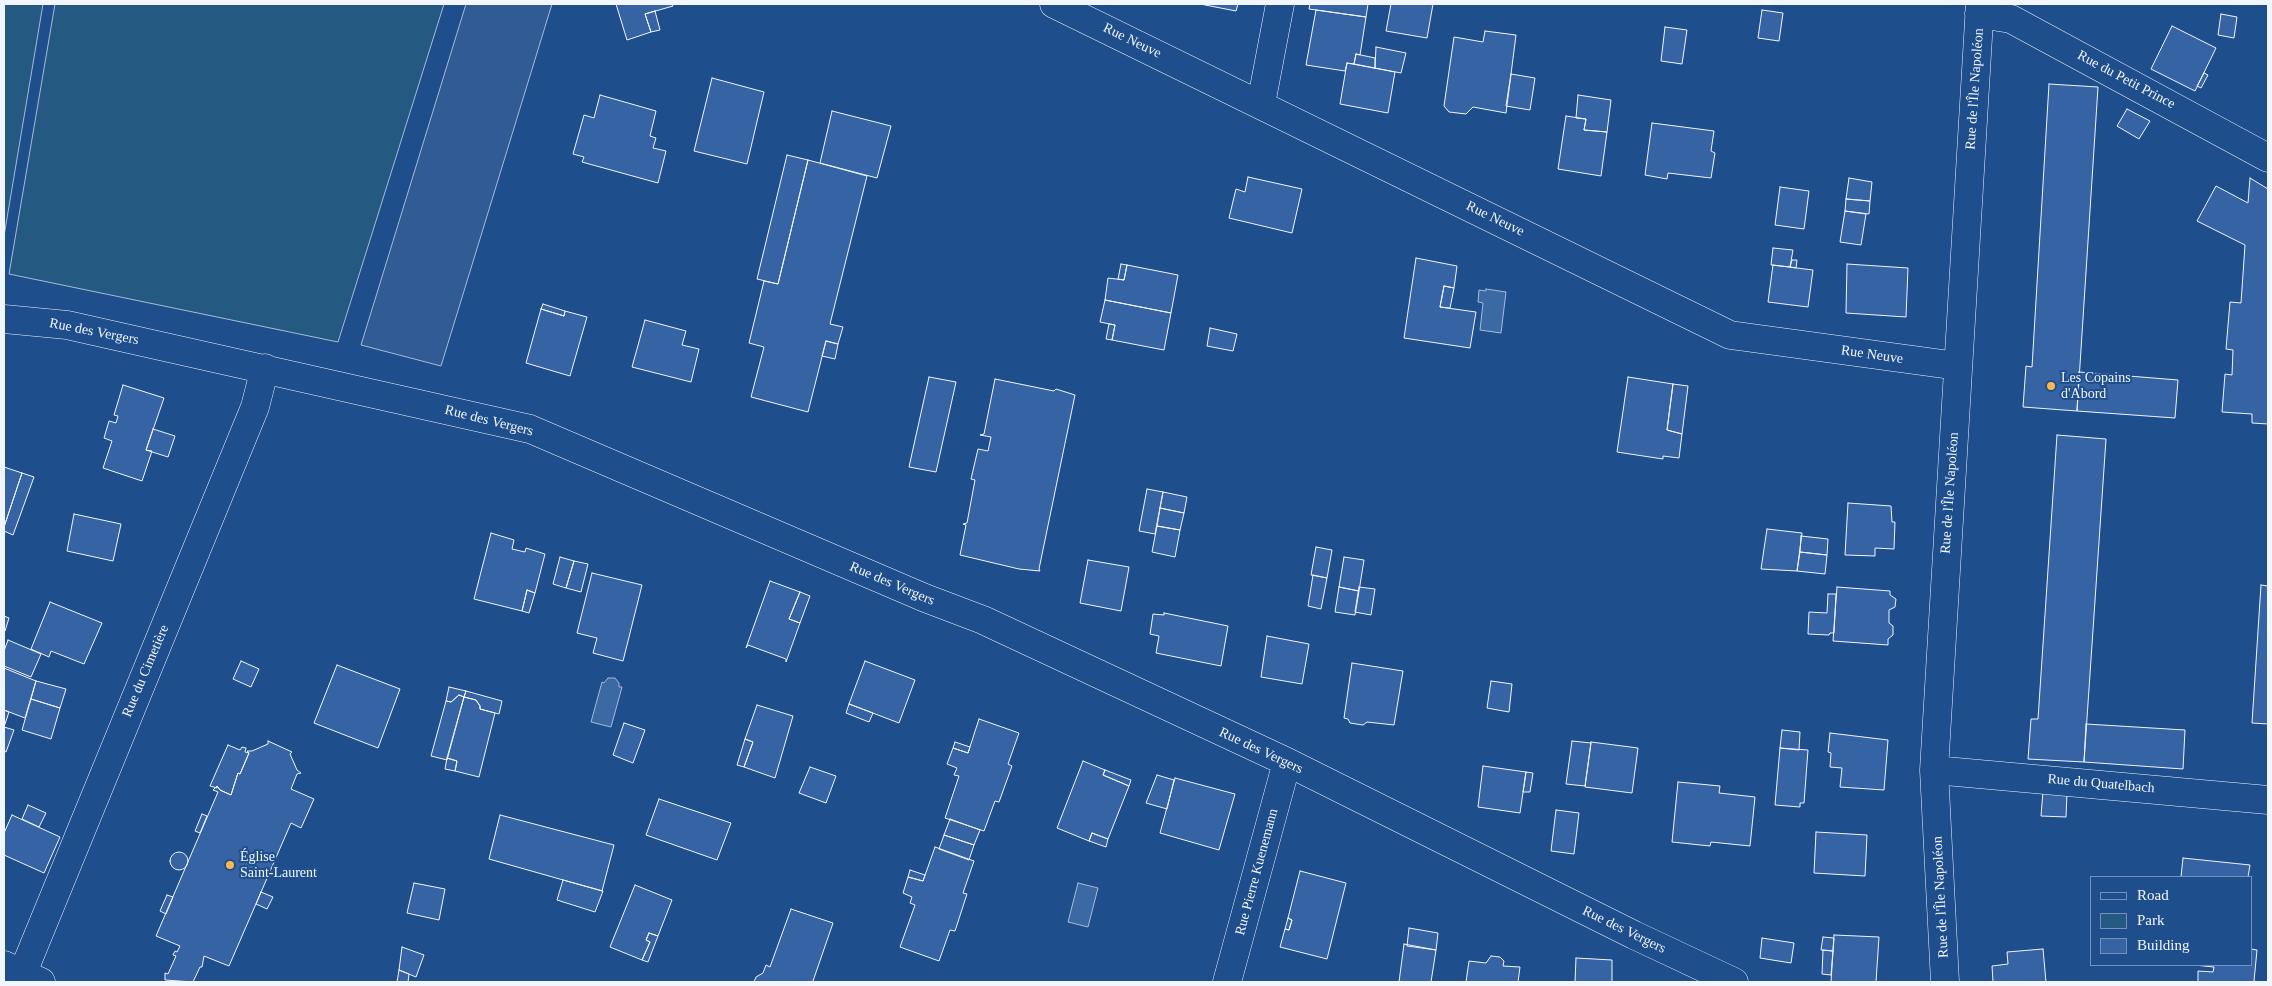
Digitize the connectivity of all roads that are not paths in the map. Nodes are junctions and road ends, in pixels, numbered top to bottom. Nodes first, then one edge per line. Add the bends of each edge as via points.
1 (1054, 4) edge
2 (1280, 4) edge
3 (1980, 9) edge
4 (1261, 104) junction
5 (2268, 158) edge
6 (4, 320) edge
7 (1958, 366) junction
8 (265, 368) junction
9 (1287, 762) junction
10 (1934, 770) junction
11 (2268, 800) edge
12 (22, 976) edge
13 (1227, 982) edge
14 (1734, 982) edge
15 (1945, 982) edge

1 - 4 street, Rue Neuve
2 - 4 street
3 - 5 street, Rue du Petit Prince via 2011,19
3 - 7 street, Rue de l'Île Napoléon
4 - 7 street, Rue Neuve via 1730,336
6 - 8 street, Rue des Vergers via 67,325
7 - 10 street, Rue de l'Île Napoléon
8 - 9 street, Rue des Vergers via 530,429 983,620
8 - 12 street, Rue du Cimetière via 255,407
9 - 13 street, Rue Pierre Kuenemann
9 - 14 street, Rue des Vergers
10 - 11 street, Rue du Quatelbach
10 - 15 street, Rue de l'Île Napoléon

